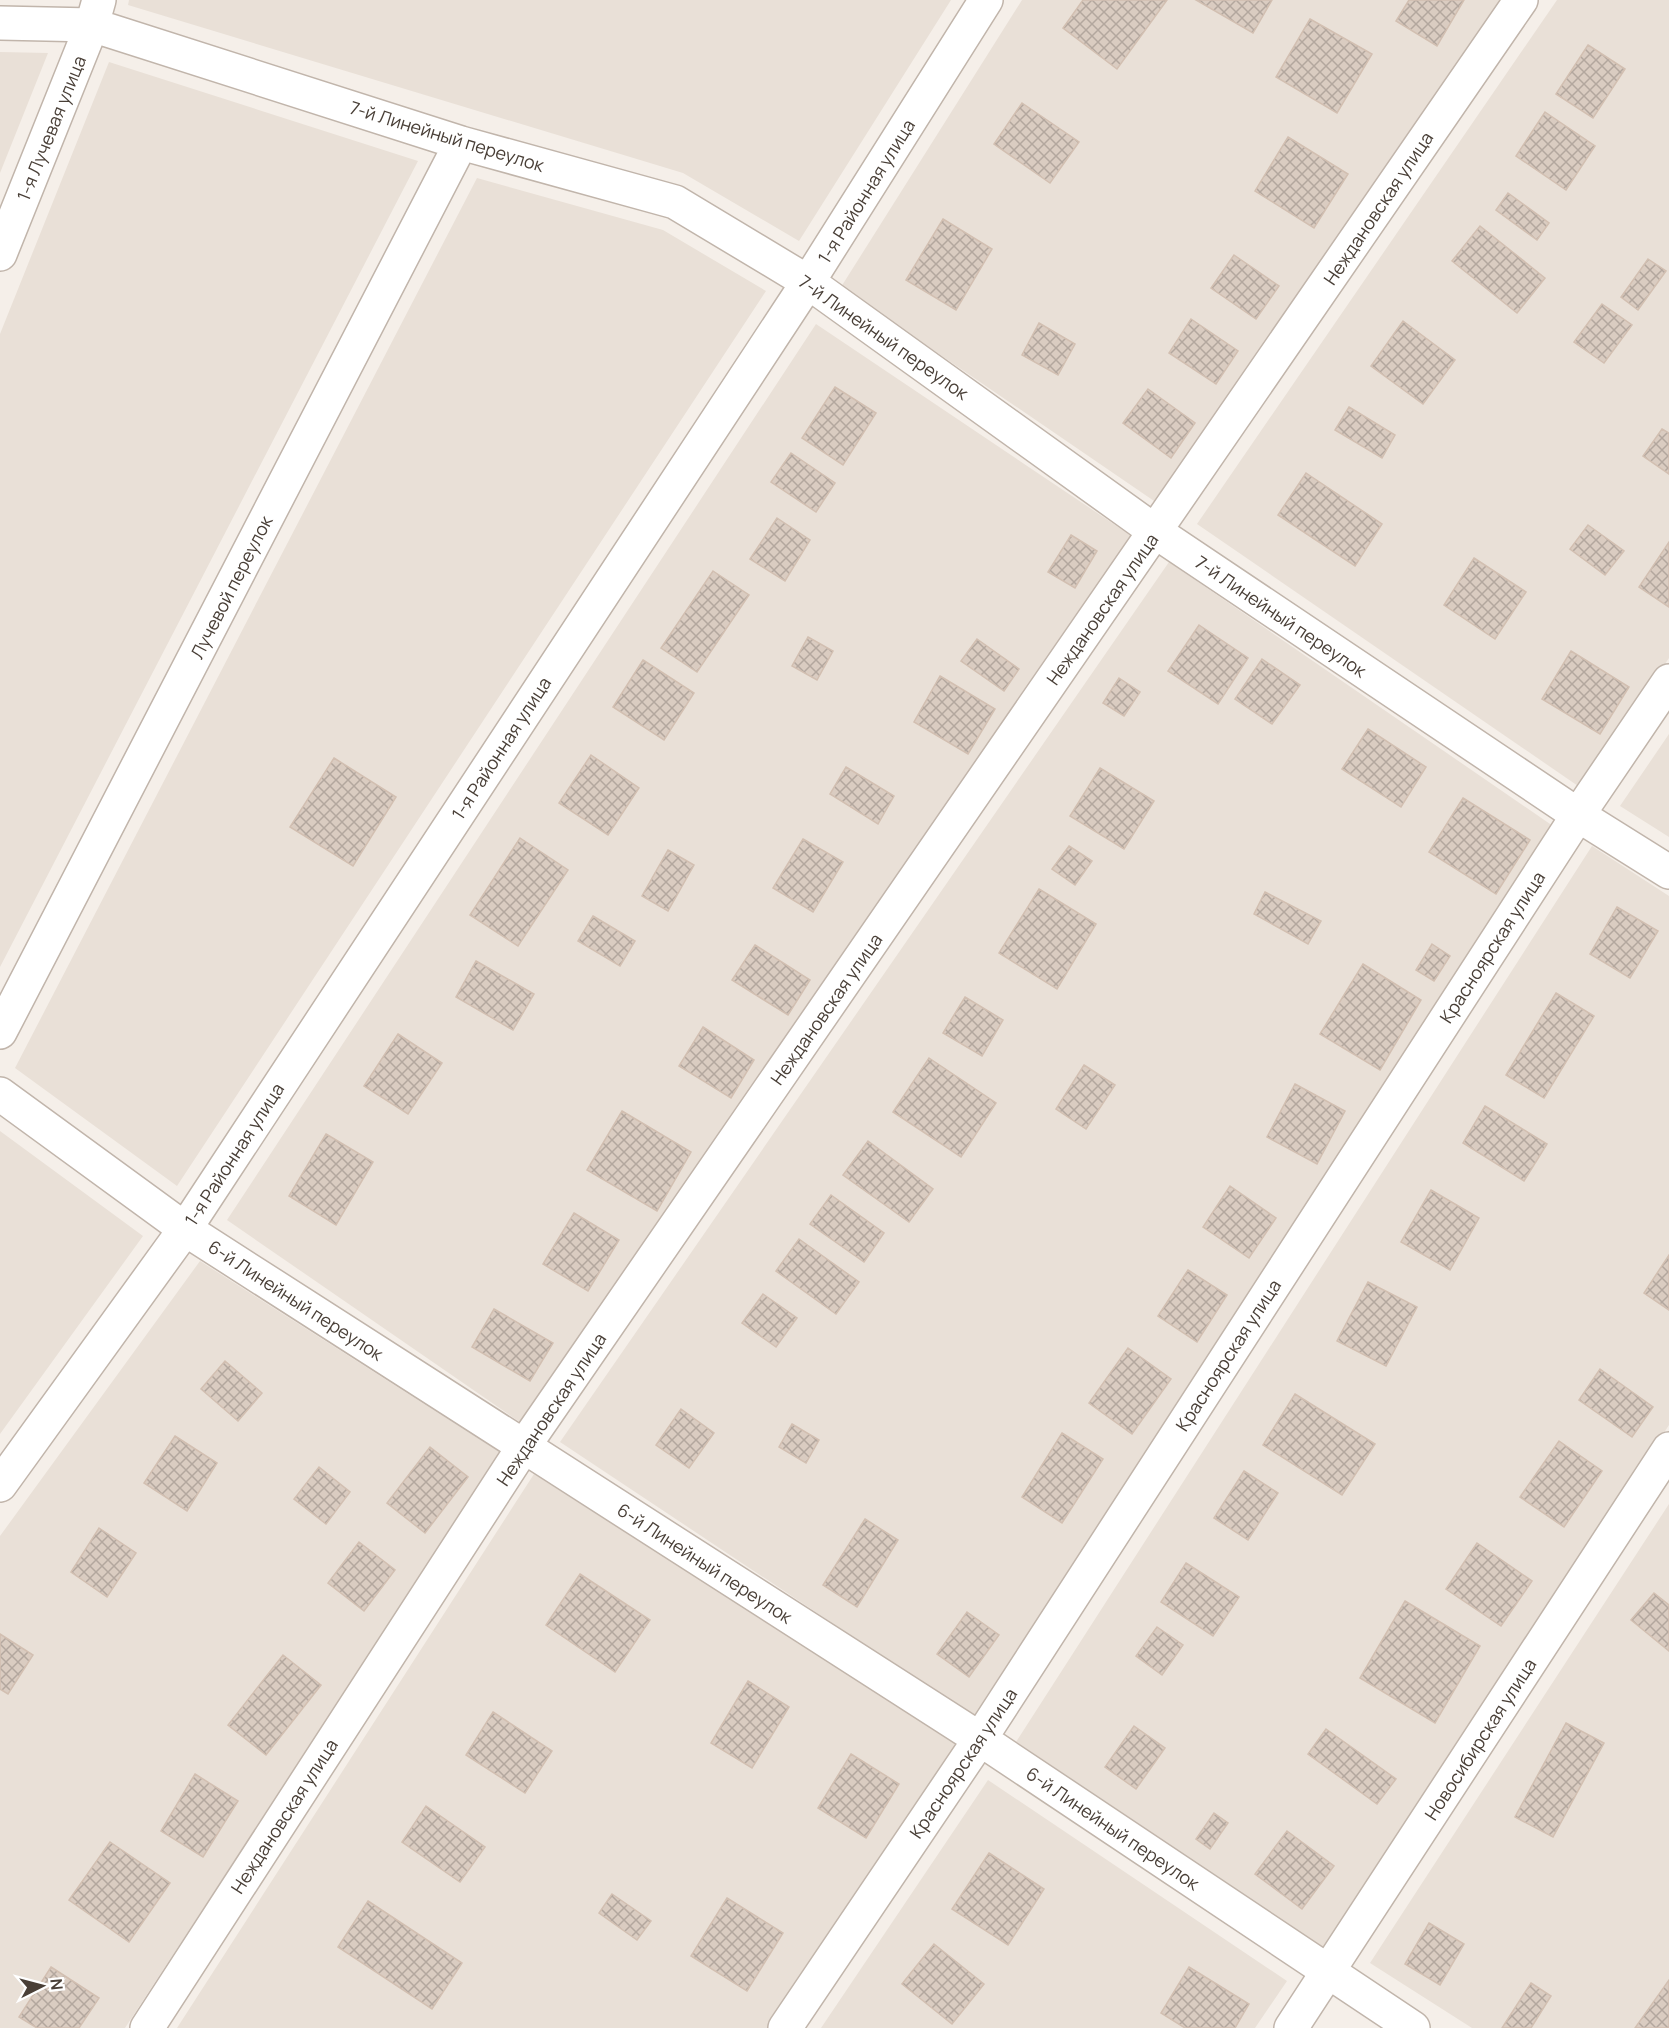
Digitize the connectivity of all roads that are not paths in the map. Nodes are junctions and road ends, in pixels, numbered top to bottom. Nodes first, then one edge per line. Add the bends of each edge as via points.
1 (986, 0) edge
2 (1521, 0) edge
3 (95, 13) edge
4 (0, 23) edge
5 (462, 143) junction
6 (0, 254) edge
7 (808, 282) junction
8 (1156, 532) junction
9 (1669, 681) edge
10 (1578, 815) junction
11 (1669, 872) edge
12 (0, 1032) edge
13 (0, 1094) edge
14 (185, 1229) junction
15 (524, 1446) junction
16 (1669, 1449) edge
17 (0, 1485) edge
18 (980, 1739) junction
19 (1329, 1972) junction
20 (147, 2028) edge
21 (785, 2028) edge
22 (1291, 2028) edge
23 (1413, 2028) edge

1 - 7 street, 1-я Районная улица
2 - 8 street, Неждановская улица
3 - 4 street, 7-й Линейный переулок
3 - 5 street, 7-й Линейный переулок
3 - 6 street, 1-я Лучевая улица
5 - 7 street, 7-й Линейный переулок via 675,202
5 - 12 street, Лучевой переулок
7 - 8 street, 7-й Линейный переулок
7 - 14 street, 1-я Районная улица
8 - 10 street, 7-й Линейный переулок
8 - 15 street, Неждановская улица
9 - 10 street, Красноярская улица
10 - 11 street, 7-й Линейный переулок
10 - 18 street, Красноярская улица
13 - 14 street, 6-й Линейный переулок
14 - 15 street, 6-й Линейный переулок
14 - 17 street, 1-я Районная улица
15 - 18 street, 6-й Линейный переулок
15 - 20 street, Неждановская улица
16 - 19 street, Новосибирская улица
18 - 19 street, 6-й Линейный переулок
18 - 21 street, Красноярская улица
19 - 22 street, Новосибирская улица
19 - 23 street, 6-й Линейный переулок

